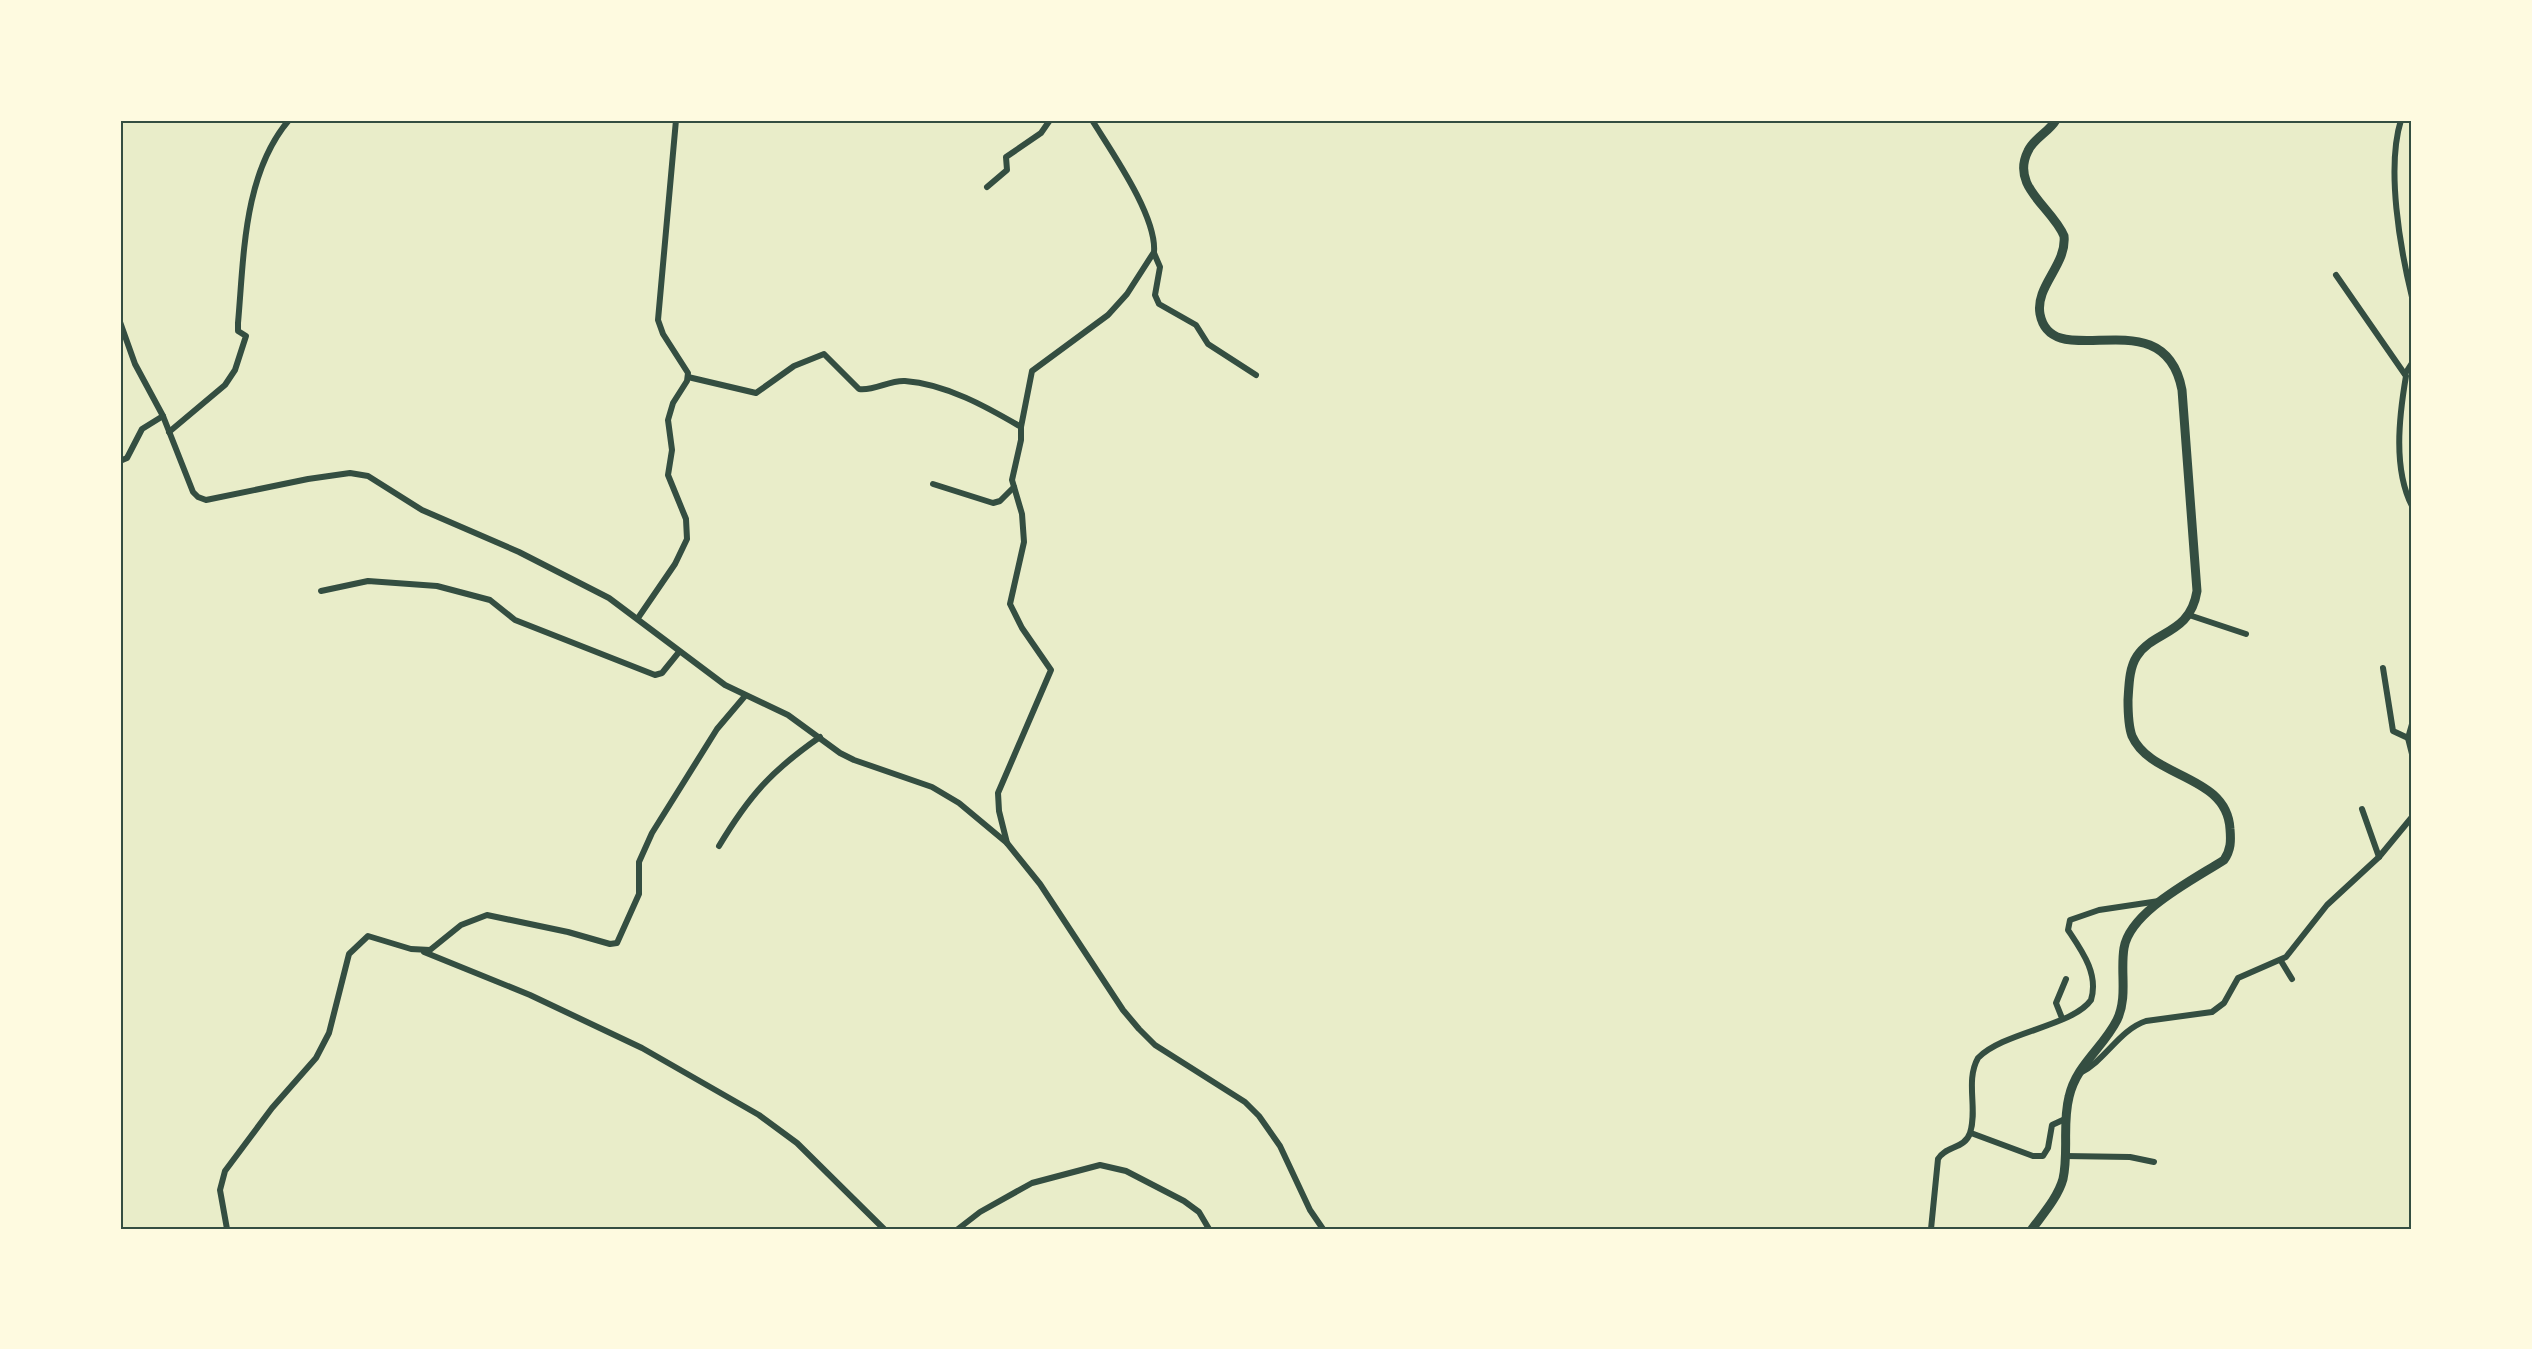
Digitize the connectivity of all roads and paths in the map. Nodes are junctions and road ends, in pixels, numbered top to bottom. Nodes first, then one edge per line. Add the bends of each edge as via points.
1 (289, 120) edge
2 (676, 120) edge
3 (1050, 120) edge
4 (1092, 120) edge
5 (2056, 120) edge
6 (2402, 120) edge
7 (987, 187) dead end
8 (1154, 252) junction
9 (2336, 276) dead end
10 (2412, 297) edge
11 (120, 322) edge
12 (2412, 363) edge
13 (2405, 374) junction
14 (1256, 375) dead end
15 (688, 377) junction
16 (163, 416) junction
17 (1021, 427) junction
18 (169, 432) junction
19 (120, 461) edge
20 (933, 484) dead end
21 (1014, 487) junction
22 (2412, 506) edge
23 (321, 591) dead end
24 (2189, 615) junction
25 (638, 618) junction
26 (2246, 634) dead end
27 (679, 652) junction
28 (2383, 668) dead end
29 (745, 696) junction
30 (2412, 724) edge
31 (820, 737) junction
32 (2408, 738) junction
33 (2412, 754) edge
34 (2362, 808) dead end
35 (2412, 817) edge
36 (1007, 843) junction
37 (719, 846) dead end
38 (2379, 857) junction
39 (2165, 900) junction
40 (420, 951) junction
41 (2281, 961) junction
42 (2066, 979) dead end
43 (2292, 979) dead end
44 (2062, 1018) junction
45 (2076, 1075) junction
46 (2065, 1119) junction
47 (1971, 1133) junction
48 (2065, 1156) junction
49 (2154, 1162) dead end
50 (226, 1229) edge
51 (884, 1229) edge
52 (958, 1229) edge
53 (1209, 1229) edge
54 (1323, 1229) edge
55 (1931, 1229) edge
56 (2032, 1229) edge

1 - 18 street via 255,188 238,323 238,331 246,336 235,370 215,394
2 - 15 street via 658,320
3 - 7 street via 1041,133 1006,157 1007,170
4 - 8 street via 1145,214
5 - 24 main road via 2027,151 2024,170 2027,186 2064,236 2063,251 2042,296 2040,312 2046,327 2064,340 2080,343 2124,338 2141,342 2162,354 2176,371 2182,390 2198,580 2196,600
6 - 10 street via 2395,145 2394,186
8 - 14 street via 1160,267 1155,295 1159,304 1196,325 1208,344
8 - 17 street via 1108,315 1032,371
9 - 13 street
11 - 16 street via 135,364
12 - 13 street
13 - 22 street via 2400,459 2403,487
15 - 17 street via 756,393 794,366 824,354 860,389 912,382 972,400
15 - 25 street via 668,420 672,450 668,475 686,519 687,539
16 - 18 street
16 - 19 street via 145,426 127,458
17 - 21 street via 1012,474
18 - 25 street via 193,492 201,499 350,473 368,476 422,510 566,574
20 - 21 street via 993,503
21 - 36 street via 1024,534 1011,609 1051,670 998,793
23 - 27 street via 368,581 437,586 490,600 515,620 655,675 662,673
24 - 26 street
24 - 39 main road via 2142,650 2134,662 2129,693 2131,733 2136,745 2150,758 2192,780 2220,801 2230,821 2230,848 2224,860
25 - 27 street
27 - 29 street
28 - 32 street via 2392,731
29 - 31 street via 788,715
29 - 40 street via 717,729 652,833 639,862 639,894 617,943 487,915 461,925 432,950
30 - 32 street
31 - 36 street via 854,760 932,787 959,803
31 - 37 street via 757,789
32 - 33 street
34 - 38 street
35 - 38 street
36 - 54 street via 1040,884 1138,1029 1155,1045 1245,1102 1259,1116 1280,1146
38 - 41 street via 2327,905
39 - 44 street via 2072,918 2068,930 2087,959 2093,993 2087,1006
39 - 45 main road via 2140,918 2127,936 2119,1015
40 - 50 street via 368,936 350,954 329,1033 316,1058 225,1171 220,1190
40 - 51 street via 530,995 642,1048 759,1115 797,1143
41 - 43 street
41 - 45 street via 2238,978 2224,1003 2212,1012 2136,1025 2097,1063
42 - 44 street via 2056,1003
44 - 47 street via 1978,1058 1973,1073
45 - 46 main road
46 - 47 street via 2053,1123 2046,1153 2040,1156
46 - 48 main road
47 - 55 street via 1962,1144 1943,1152 1938,1159
48 - 49 street via 2130,1156
48 - 56 main road via 2059,1189
52 - 53 street via 1032,1183 1100,1165 1126,1171 1184,1201 1199,1212

